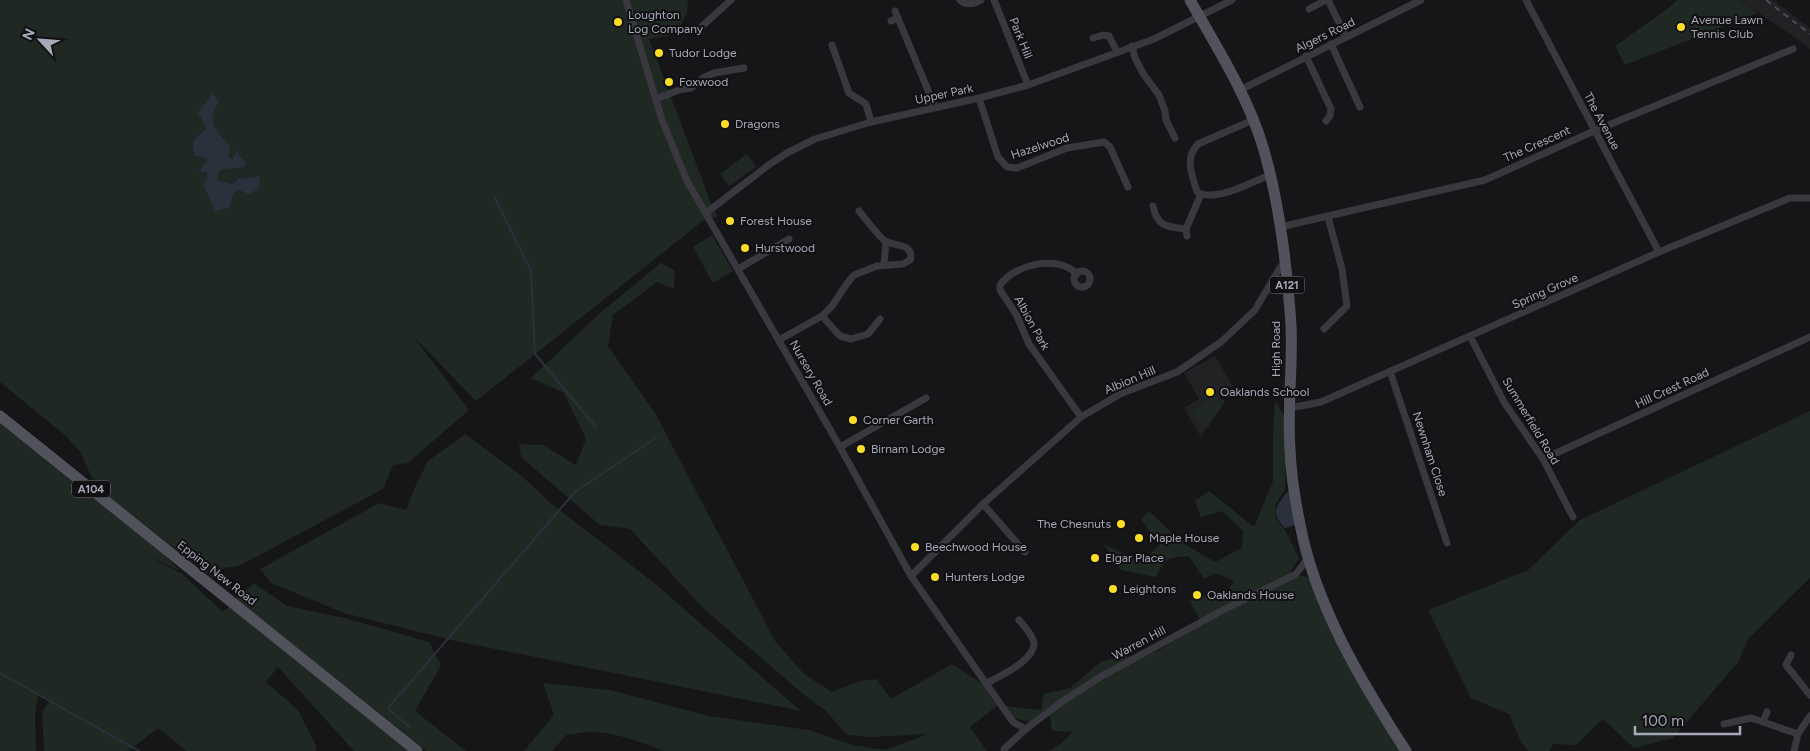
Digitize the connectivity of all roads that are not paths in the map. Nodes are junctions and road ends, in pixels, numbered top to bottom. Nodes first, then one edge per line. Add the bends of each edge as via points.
1 (626, 0) edge
2 (732, 0) edge
3 (960, 0) edge
4 (981, 0) edge
5 (994, 0) edge
6 (1190, 0) edge
7 (1232, 0) edge
8 (1327, 0) edge
9 (1421, 0) edge
10 (1526, 0) edge
11 (1309, 9) dead end
12 (895, 16) dead end
13 (1199, 16) junction
14 (698, 30) dead end
15 (1346, 37) junction
16 (1093, 38) dead end
17 (1331, 44) junction
18 (832, 45) dead end
19 (1132, 46) junction
20 (1793, 49) dead end
21 (1117, 52) junction
22 (1306, 56) junction
23 (744, 68) dead end
24 (1028, 85) junction
25 (1240, 90) junction
26 (979, 98) junction
27 (656, 99) junction
28 (935, 107) junction
29 (1360, 107) dead end
30 (1253, 120) junction
31 (1326, 121) dead end
32 (872, 122) junction
33 (1594, 131) junction
34 (1175, 138) dead end
35 (1270, 175) junction
36 (1128, 187) dead end
37 (1201, 194) junction
38 (1810, 198) edge
39 (1153, 206) dead end
40 (859, 211) dead end
41 (706, 213) junction
42 (1328, 217) junction
43 (1280, 227) junction
44 (789, 239) dead end
45 (886, 242) junction
46 (1659, 252) junction
47 (1285, 263) junction
48 (884, 264) junction
49 (738, 269) junction
50 (1077, 274) dead end
51 (822, 316) junction
52 (880, 319) dead end
53 (1324, 329) dead end
54 (1470, 336) junction
55 (1810, 336) edge
56 (779, 340) junction
57 (1390, 371) junction
58 (926, 398) dead end
59 (1290, 408) junction
60 (0, 416) edge
61 (1081, 417) junction
62 (840, 447) junction
63 (1543, 459) junction
64 (983, 504) junction
65 (1573, 517) dead end
66 (1447, 543) dead end
67 (1025, 552) dead end
68 (1308, 558) junction
69 (1296, 574) junction
70 (1312, 574) junction
71 (911, 576) junction
72 (1019, 620) dead end
73 (1791, 656) dead end
74 (987, 683) junction
75 (1810, 696) edge
76 (1767, 712) dead end
77 (1810, 716) edge
78 (1763, 722) junction
79 (1724, 724) dead end
80 (1026, 730) junction
81 (1798, 734) junction
82 (1004, 749) dead end
83 (417, 751) edge
84 (1406, 751) edge
85 (1794, 751) edge

1 - 27 street, Nursery Road
2 - 14 street
3 - 4 street via 964,4
5 - 24 street, Park Hill
6 - 13 main road, High Road / A121
7 - 13 street, Upper Park
8 - 11 street
8 - 15 street
9 - 15 street, Algers Road
10 - 33 street, The Avenue
12 - 28 street
13 - 19 street, Upper Park via 1154,39
13 - 25 main road, High Road / A121
15 - 17 street, Algers Road
16 - 21 street via 1109,36
17 - 22 street, Algers Road
17 - 29 street
18 - 32 street via 848,93 866,104
19 - 21 street, Upper Park
19 - 34 street via 1144,75 1159,95
20 - 33 street, The Crescent
21 - 24 street, Upper Park
22 - 25 street, Algers Road
22 - 31 street via 1331,109
23 - 27 street via 714,73 691,88
24 - 26 street, Upper Park
25 - 30 main road, High Road / A121
26 - 28 street, Upper Park
26 - 36 street, Hazelwood via 998,157 1006,167 1017,168 1067,148 1104,142 1110,147
27 - 41 street, Nursery Road via 687,181
28 - 32 street, Upper Park
30 - 35 main road, High Road / A121
30 - 37 street via 1198,144 1192,150 1191,169 1197,192
32 - 41 street, Upper Park via 815,139 787,153
33 - 42 street, The Crescent via 1485,180
33 - 46 street, The Avenue
35 - 37 street via 1219,195
35 - 43 main road, High Road / A121
37 - 39 street via 1187,233 1166,227 1155,217
38 - 46 street, Spring Grove via 1790,198
40 - 45 street
41 - 49 street, Nursery Road
42 - 43 street, The Crescent
42 - 53 street via 1342,269 1347,306
43 - 47 main road, High Road / A121
44 - 49 street
45 - 48 street
45 - 48 street via 907,248 911,257 902,264
46 - 54 street, Spring Grove
47 - 59 main road, High Road / A121 via 1291,327
47 - 61 street, Albion Hill via 1255,310 1222,342 1177,372 1120,394
48 - 51 street via 854,275
49 - 56 street, Nursery Road
50 - 61 street, Albion Park via 1050,262 1018,270 1004,278 1000,290 1030,344
51 - 52 street via 840,336 851,339 868,334
51 - 56 street
54 - 57 street, Spring Grove
54 - 63 street, Summerfield Road via 1504,402
55 - 63 street, Hill Crest Road
56 - 62 street, Nursery Road
57 - 59 street, Spring Grove via 1321,402
57 - 66 street, Newnham Close
58 - 62 street
59 - 68 main road, High Road / A121 via 1295,490
60 - 83 main road, Epping New Road / A104
61 - 64 street, Albion Hill
62 - 71 street, Nursery Road
63 - 65 street, Summerfield Road
64 - 67 street
64 - 71 street, Albion Hill
68 - 69 street, Warren Hill
68 - 70 main road, High Road / A121
69 - 70 street, Warren Hill
69 - 80 street, Warren Hill via 1102,676
70 - 84 main road, High Road / A121 via 1338,635
71 - 74 street, Nursery Road
72 - 74 street via 1032,637 1033,649 1026,659
73 - 75 street via 1786,666
74 - 80 street, Nursery Road via 1013,722
76 - 78 street
77 - 81 street
78 - 79 street via 1751,718
78 - 81 street
80 - 82 street, Warren Hill
81 - 85 street

